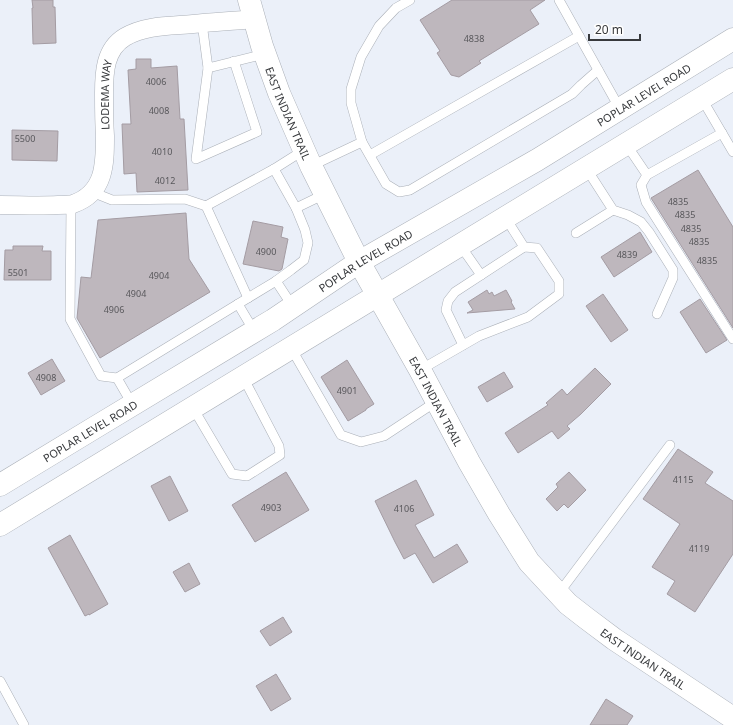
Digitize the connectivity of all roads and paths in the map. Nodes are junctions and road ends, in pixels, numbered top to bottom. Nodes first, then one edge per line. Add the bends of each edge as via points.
1 (410, 0) edge
2 (558, 0) edge
3 (252, 10) edge
4 (202, 23) junction
5 (579, 36) junction
6 (733, 39) edge
7 (265, 54) junction
8 (234, 61) junction
9 (208, 68) junction
10 (598, 70) junction
11 (733, 79) edge
12 (702, 99) junction
13 (620, 109) junction
14 (722, 133) junction
15 (362, 142) junction
16 (626, 144) junction
17 (733, 152) edge
18 (370, 155) junction
19 (307, 158) junction
20 (586, 168) junction
21 (274, 169) junction
22 (647, 175) junction
23 (92, 192) junction
24 (325, 194) junction
25 (71, 204) junction
26 (0, 205) edge
27 (206, 206) junction
28 (296, 208) junction
29 (613, 210) junction
30 (505, 217) junction
31 (576, 233) dead end
32 (460, 244) junction
33 (524, 247) junction
34 (359, 262) junction
35 (481, 275) junction
36 (276, 281) junction
37 (378, 294) junction
38 (248, 298) junction
39 (238, 304) junction
40 (293, 307) junction
41 (657, 314) dead end
42 (254, 331) junction
43 (733, 339) edge
44 (463, 345) junction
45 (291, 348) junction
46 (420, 370) junction
47 (242, 377) junction
48 (117, 378) junction
49 (437, 401) junction
50 (132, 404) junction
51 (193, 407) junction
52 (670, 445) dead end
53 (0, 485) edge
54 (0, 525) edge
55 (559, 593) junction
56 (0, 681) edge
57 (733, 718) edge
58 (24, 725) edge

1 - 15 lane via 396,8 379,26 360,57 351,89 351,103
2 - 5 lane
3 - 4 street, LODEMA WAY
3 - 7 main road, EAST INDIAN TRAIL
4 - 9 lane
4 - 23 street, LODEMA WAY via 138,30 114,47 108,57 104,74 105,156 99,183
5 - 10 lane
5 - 18 lane
6 - 13 main road, POPLAR LEVEL ROAD
7 - 8 lane
7 - 19 main road, EAST INDIAN TRAIL
8 - 9 lane
8 - 9 lane via 257,132 196,159
10 - 13 lane
10 - 18 lane via 572,94 410,190 399,192 386,184
11 - 12 main road
12 - 14 lane
12 - 16 main road
13 - 34 main road, POPLAR LEVEL ROAD via 537,160
14 - 17 lane
14 - 22 lane
15 - 18 lane
15 - 19 lane
16 - 20 main road
16 - 22 lane
19 - 21 lane
19 - 24 main road, EAST INDIAN TRAIL
20 - 29 lane
20 - 30 main road
21 - 27 lane
21 - 28 lane
22 - 43 lane via 641,185 646,202
23 - 25 street, LODEMA WAY via 85,199
23 - 27 lane via 112,200 185,198
24 - 28 lane
24 - 34 main road, EAST INDIAN TRAIL
25 - 26 street, LODEMA WAY
25 - 48 lane via 70,319 101,376
27 - 38 lane
28 - 36 lane via 308,243 304,260
29 - 31 lane
29 - 41 lane via 641,222 673,270 673,278
30 - 32 main road
30 - 33 lane
32 - 35 lane
32 - 37 main road
33 - 35 lane
33 - 44 lane via 537,248 559,281 559,294 528,317
34 - 37 main road, EAST INDIAN TRAIL
34 - 40 main road, POPLAR LEVEL ROAD
35 - 44 lane via 455,292 448,301 446,310
36 - 38 lane
36 - 40 lane
37 - 45 main road
37 - 46 main road, EAST INDIAN TRAIL
38 - 39 lane
39 - 42 lane
39 - 48 lane
40 - 42 main road, POPLAR LEVEL ROAD
42 - 50 main road, POPLAR LEVEL ROAD
44 - 46 lane
45 - 47 main road
45 - 49 lane via 341,435 361,442 384,436
46 - 49 main road, EAST INDIAN TRAIL
47 - 51 main road
47 - 51 lane via 279,446 280,455 246,476 232,474
48 - 50 lane
49 - 55 main road, EAST INDIAN TRAIL via 469,462 529,562
50 - 53 main road, POPLAR LEVEL ROAD
51 - 54 main road
52 - 55 lane
55 - 57 main road, EAST INDIAN TRAIL via 568,604 614,639
56 - 58 lane

